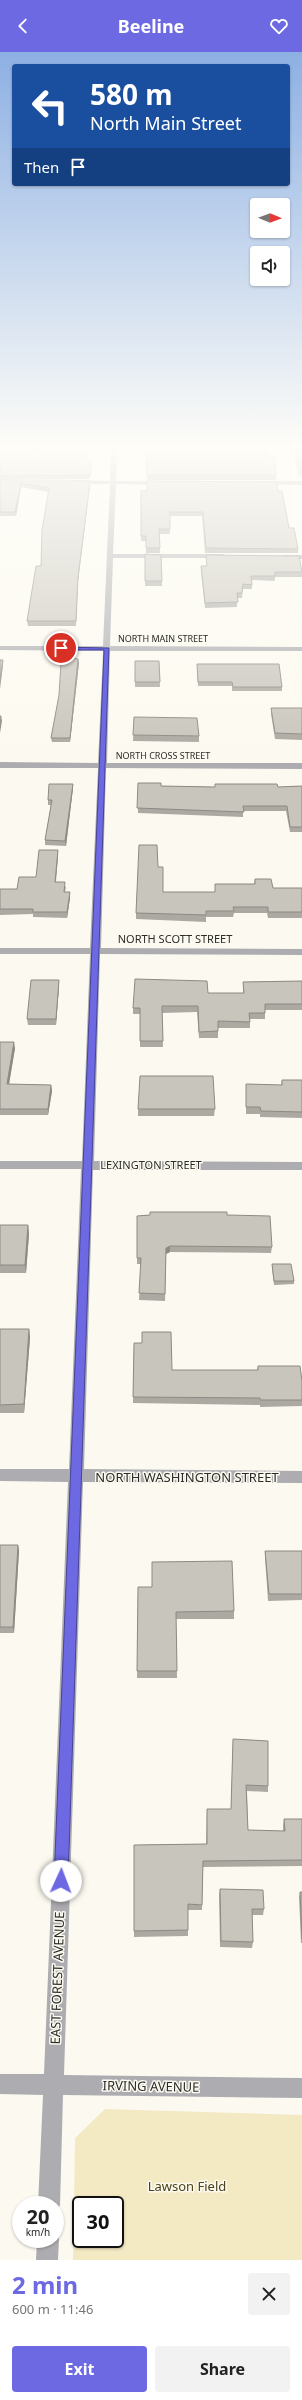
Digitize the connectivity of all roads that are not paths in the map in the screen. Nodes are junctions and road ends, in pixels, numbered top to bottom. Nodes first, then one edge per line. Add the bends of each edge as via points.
1 (110, 550) edge
2 (110, 556) junction
3 (233, 556) edge
4 (271, 556) edge
5 (302, 557) edge
6 (0, 648) edge
7 (106, 648) junction
8 (302, 649) edge
9 (0, 765) edge
10 (102, 765) junction
11 (302, 766) edge
12 (0, 950) edge
13 (95, 951) junction
14 (302, 952) edge
15 (0, 1165) edge
16 (87, 1165) junction
17 (302, 1166) edge
18 (0, 1475) edge
19 (76, 1476) junction
20 (302, 1477) edge
21 (0, 2084) edge
22 (53, 2084) junction
23 (302, 2088) edge
24 (49, 2196) edge
25 (48, 2248) edge
26 (47, 2260) edge

1 - 2 street, EAST FOREST AVENUE
2 - 3 street
2 - 7 street, EAST FOREST AVENUE
4 - 5 street
6 - 7 street, NORTH MAIN STREET
7 - 8 street, NORTH MAIN STREET
7 - 10 street, EAST FOREST AVENUE
9 - 10 street, NORTH CROSS STREET
10 - 11 street, NORTH CROSS STREET
10 - 13 street, EAST FOREST AVENUE
12 - 13 street, NORTH SCOTT STREET
13 - 14 street, NORTH SCOTT STREET
13 - 16 street, EAST FOREST AVENUE
15 - 16 street, LEXINGTON STREET
16 - 17 street, LEXINGTON STREET
16 - 19 street, EAST FOREST AVENUE
18 - 19 street, NORTH WASHINGTON STREET
19 - 20 street, NORTH WASHINGTON STREET
19 - 22 street, EAST FOREST AVENUE
21 - 22 street, IRVING AVENUE
22 - 23 street, IRVING AVENUE
22 - 24 street, EAST FOREST AVENUE
25 - 26 street

